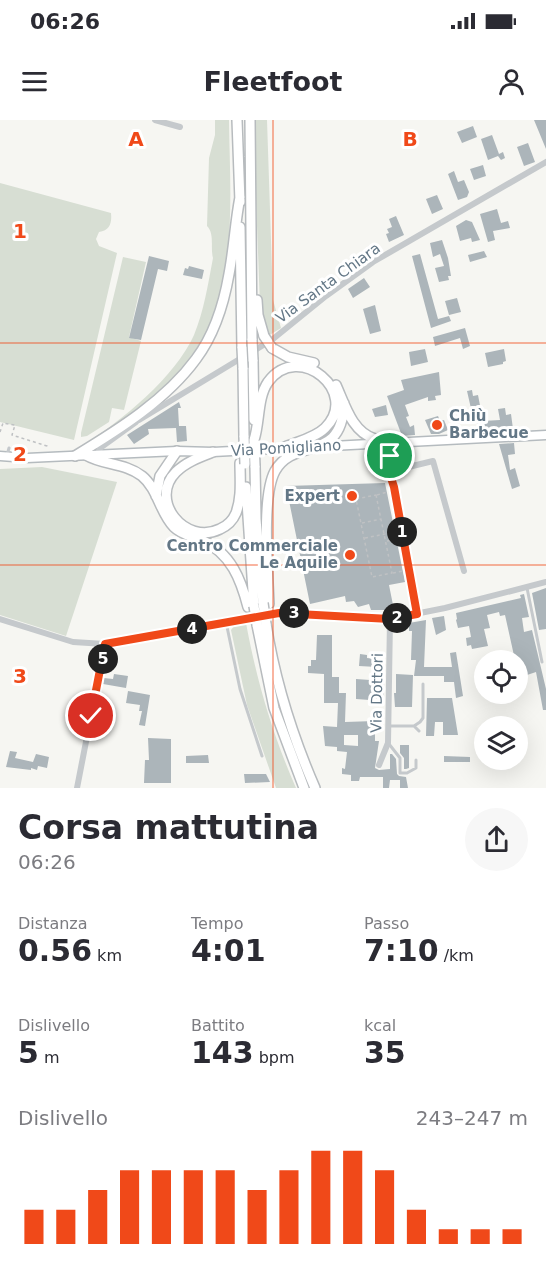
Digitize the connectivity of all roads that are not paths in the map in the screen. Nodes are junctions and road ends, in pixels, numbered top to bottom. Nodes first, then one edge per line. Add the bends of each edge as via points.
1 (155, 120) edge
2 (237, 120) edge
3 (250, 120) edge
4 (180, 127) dead end
5 (546, 162) edge
6 (240, 197) junction
7 (250, 232) junction
8 (344, 403) junction
9 (139, 420) junction
10 (457, 422) dead end
11 (125, 423) junction
12 (546, 437) edge
13 (454, 439) junction
14 (255, 440) junction
15 (399, 443) junction
16 (387, 444) junction
17 (319, 447) junction
18 (284, 448) junction
19 (177, 451) junction
20 (213, 452) junction
21 (5, 454) edge
22 (98, 454) junction
23 (86, 455) junction
24 (75, 456) junction
25 (242, 463) junction
26 (156, 495) junction
27 (464, 571) dead end
28 (414, 582) dead end
29 (546, 582) edge
30 (527, 588) junction
31 (259, 605) junction
32 (417, 614) junction
33 (0, 619) edge
34 (390, 619) junction
35 (226, 621) junction
36 (261, 625) junction
37 (105, 644) junction
38 (542, 662) dead end
39 (423, 684) dead end
40 (388, 726) junction
41 (414, 726) junction
42 (418, 731) dead end
43 (388, 743) junction
44 (262, 756) dead end
45 (416, 760) dead end
46 (379, 765) dead end
47 (77, 788) edge
48 (304, 788) edge
49 (315, 788) edge

1 - 4 street
2 - 6 highway
3 - 7 highway
5 - 9 street, Via Santa Chiara via 373,262 273,339
6 - 11 highway via 229,274 207,340 182,377
6 - 25 highway, bridge
7 - 8 highway, bridge via 258,315 264,336 272,348 288,357 316,364 336,384
7 - 14 highway, bridge
8 - 15 highway via 361,431 376,440
8 - 17 highway via 339,429
9 - 11 street, Via Santa Chiara
9 - 22 street via 106,443
10 - 13 lane via 453,426
11 - 24 highway
12 - 13 main road, Via Pomigliano
13 - 15 main road, Via Pomigliano
14 - 18 highway via 268,383 281,370 308,367 324,376 333,391 334,411 324,430
14 - 31 highway, bridge
15 - 16 main road, Via Pomigliano
16 - 17 main road, Via Pomigliano
16 - 27 street via 392,471 433,460
16 - 32 street via 388,472
17 - 18 main road, Via Pomigliano
17 - 31 highway via 288,457 273,474
18 - 20 main road, Via Pomigliano
19 - 20 main road, Via Pomigliano
19 - 22 main road, Via Pomigliano
19 - 26 highway via 160,476
20 - 25 highway via 175,473 167,489 168,507 176,521 197,533 212,533 235,516
21 - 24 main road, Via Pomigliano via 27,458
22 - 23 main road, Via Pomigliano
23 - 24 main road, Via Pomigliano
23 - 26 highway via 134,471
25 - 31 highway via 248,540
26 - 31 highway via 175,528 211,545 228,559
28 - 32 street
29 - 30 street
30 - 32 street
30 - 38 lane
31 - 36 highway, bridge
31 - 36 highway
32 - 34 street
33 - 37 street via 73,642
34 - 35 street via 279,613
34 - 40 street, Via Dottori
35 - 37 street
35 - 44 lane via 240,689
36 - 48 highway via 271,699
36 - 49 highway via 293,736
37 - 47 street
39 - 41 lane via 423,718
40 - 41 lane
40 - 43 street, Via Dottori
41 - 42 lane
43 - 45 lane via 400,758 400,773 416,768
43 - 46 street, Via Dottori

